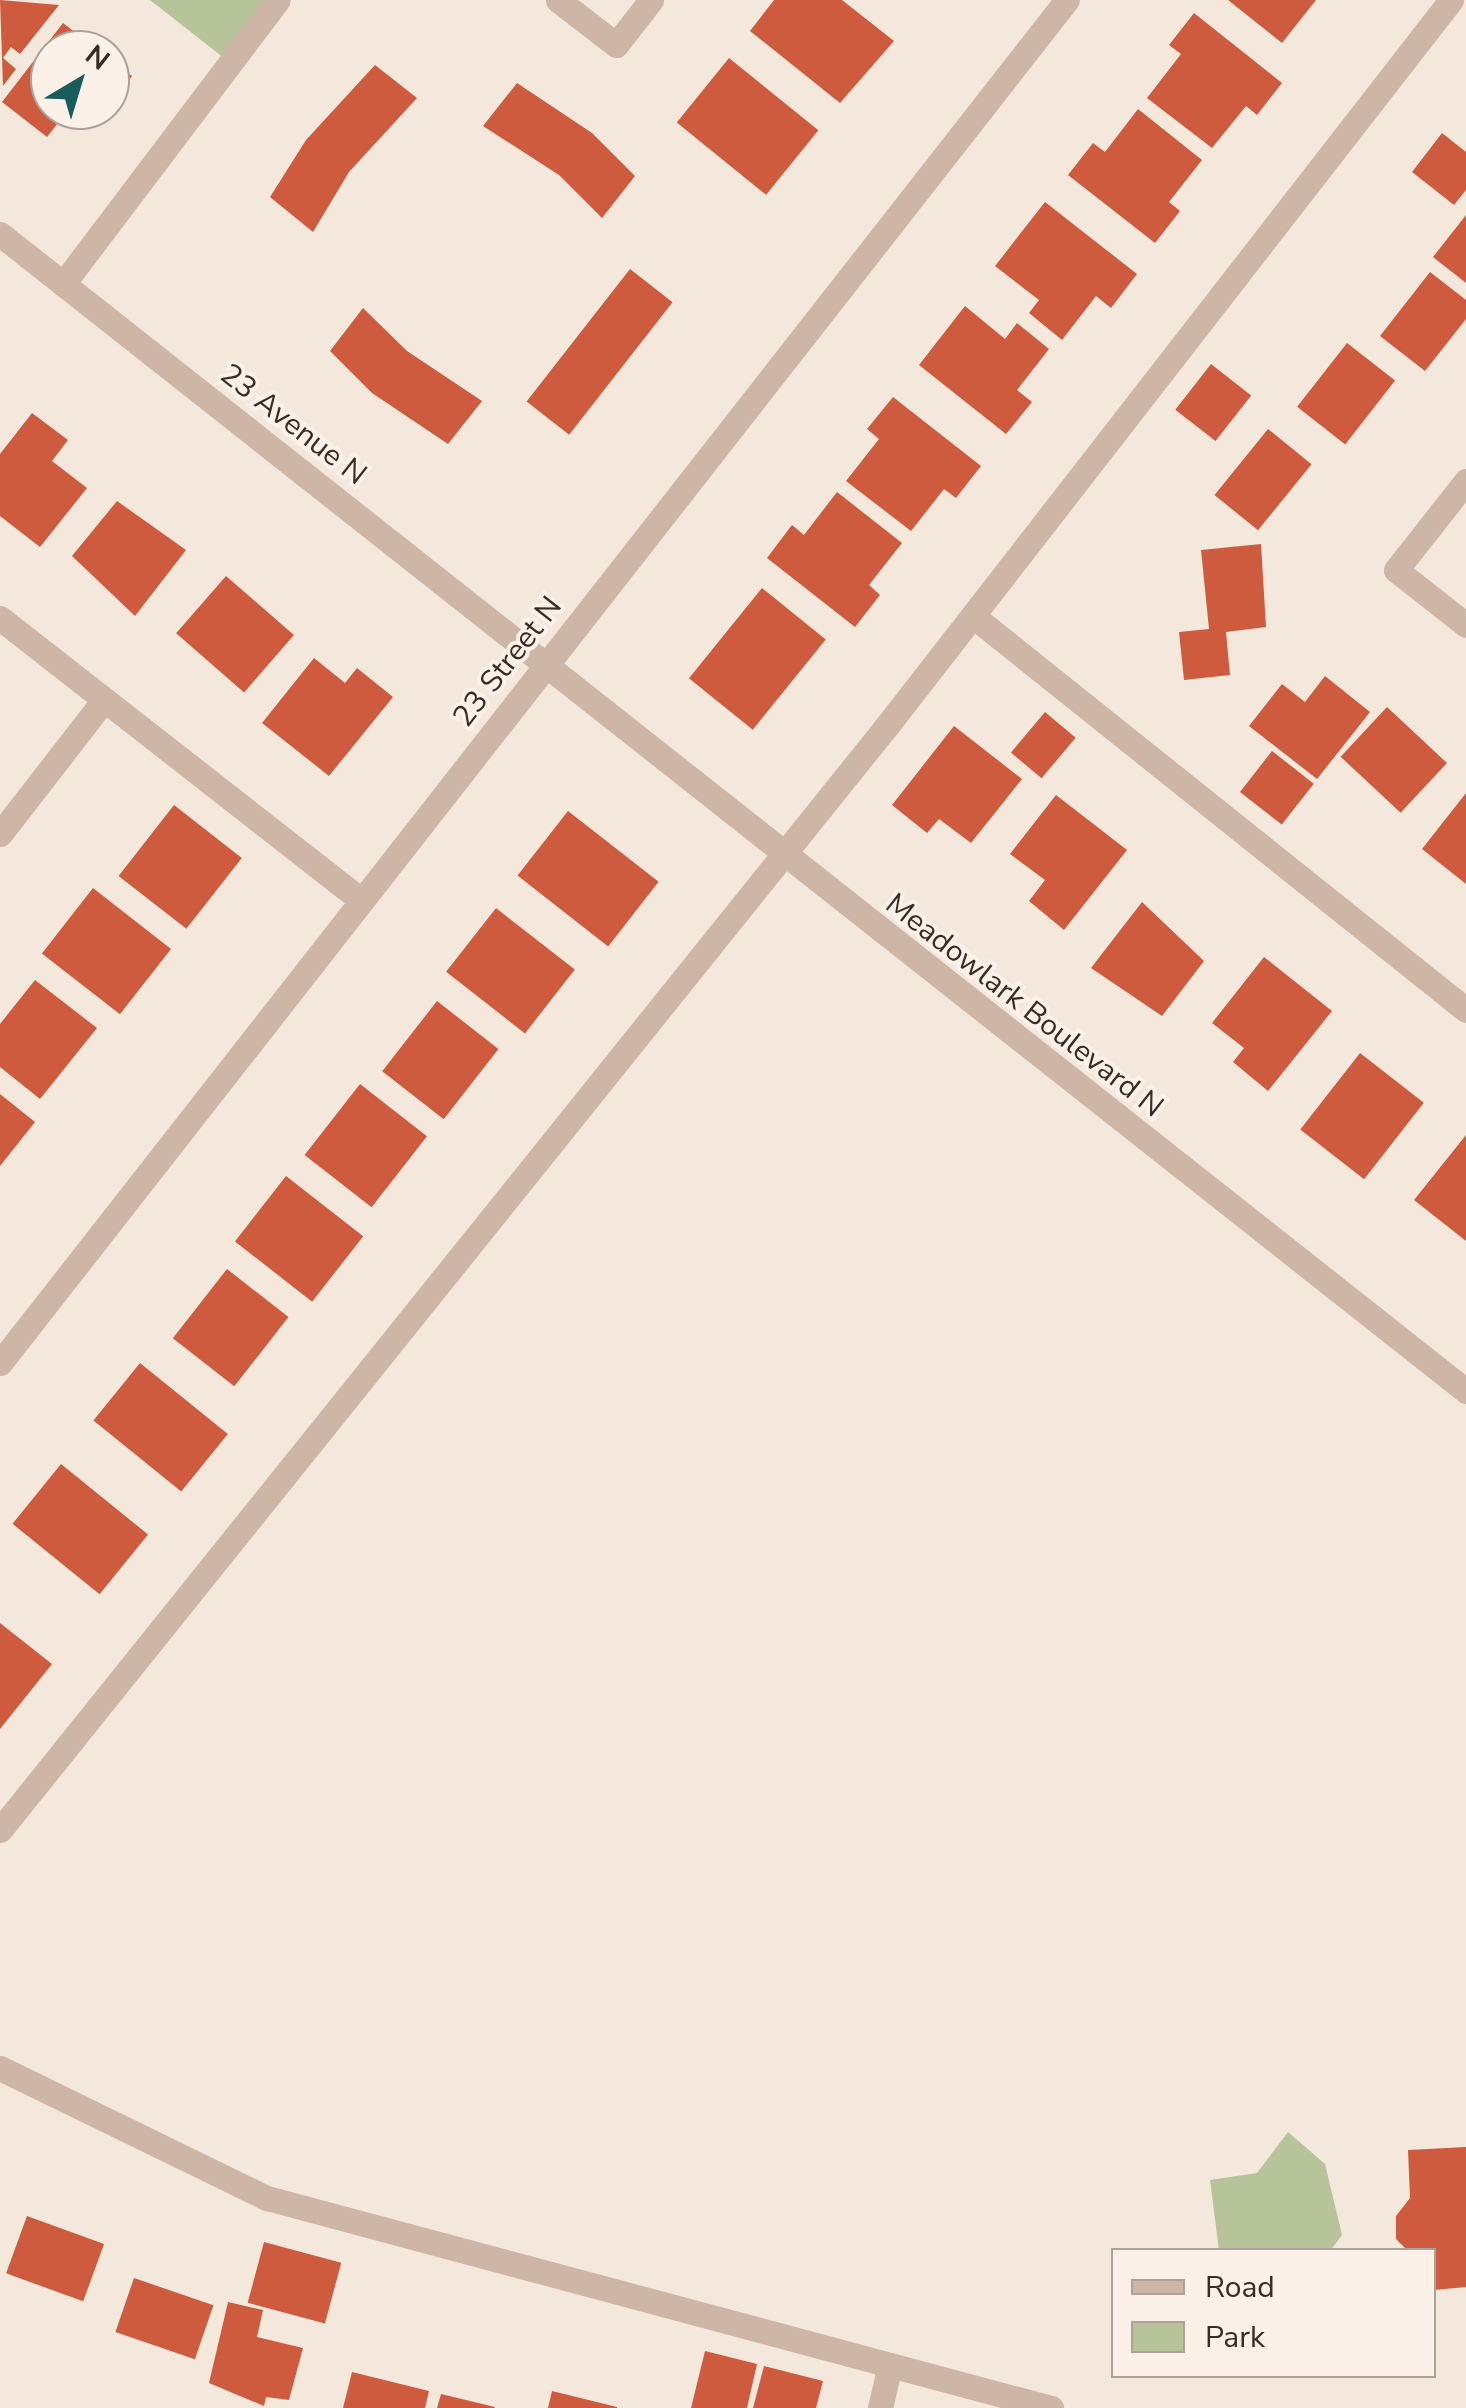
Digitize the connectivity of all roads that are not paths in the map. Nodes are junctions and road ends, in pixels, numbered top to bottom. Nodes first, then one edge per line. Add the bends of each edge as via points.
1 (278, 0) edge
2 (558, 0) edge
3 (651, 0) edge
4 (1067, 0) edge
5 (1451, 0) edge
6 (0, 234) edge
7 (63, 284) junction
8 (1466, 481) edge
9 (973, 616) junction
10 (0, 618) edge
11 (1466, 625) edge
12 (545, 668) junction
13 (104, 700) junction
14 (0, 834) edge
15 (778, 856) junction
16 (362, 902) junction
17 (1466, 1010) edge
18 (0, 1363) edge
19 (1465, 1388) edge
20 (0, 1830) edge
21 (0, 2068) edge
22 (890, 2365) junction
23 (880, 2408) edge
24 (1051, 2408) edge

1 - 7 street
2 - 3 street via 616,45
4 - 12 street, 23 Street N
5 - 9 street
6 - 7 street, 23 Avenue N
7 - 12 street, 23 Avenue N
8 - 11 street via 1396,570
9 - 15 street
9 - 17 street
10 - 13 street
12 - 15 street, Meadowlark Boulevard N
12 - 16 street, 23 Street N
13 - 14 street
13 - 16 street
15 - 19 street, Meadowlark Boulevard N
15 - 20 street
16 - 18 street, 23 Street N
21 - 22 street via 267,2198
22 - 23 street
22 - 24 street

